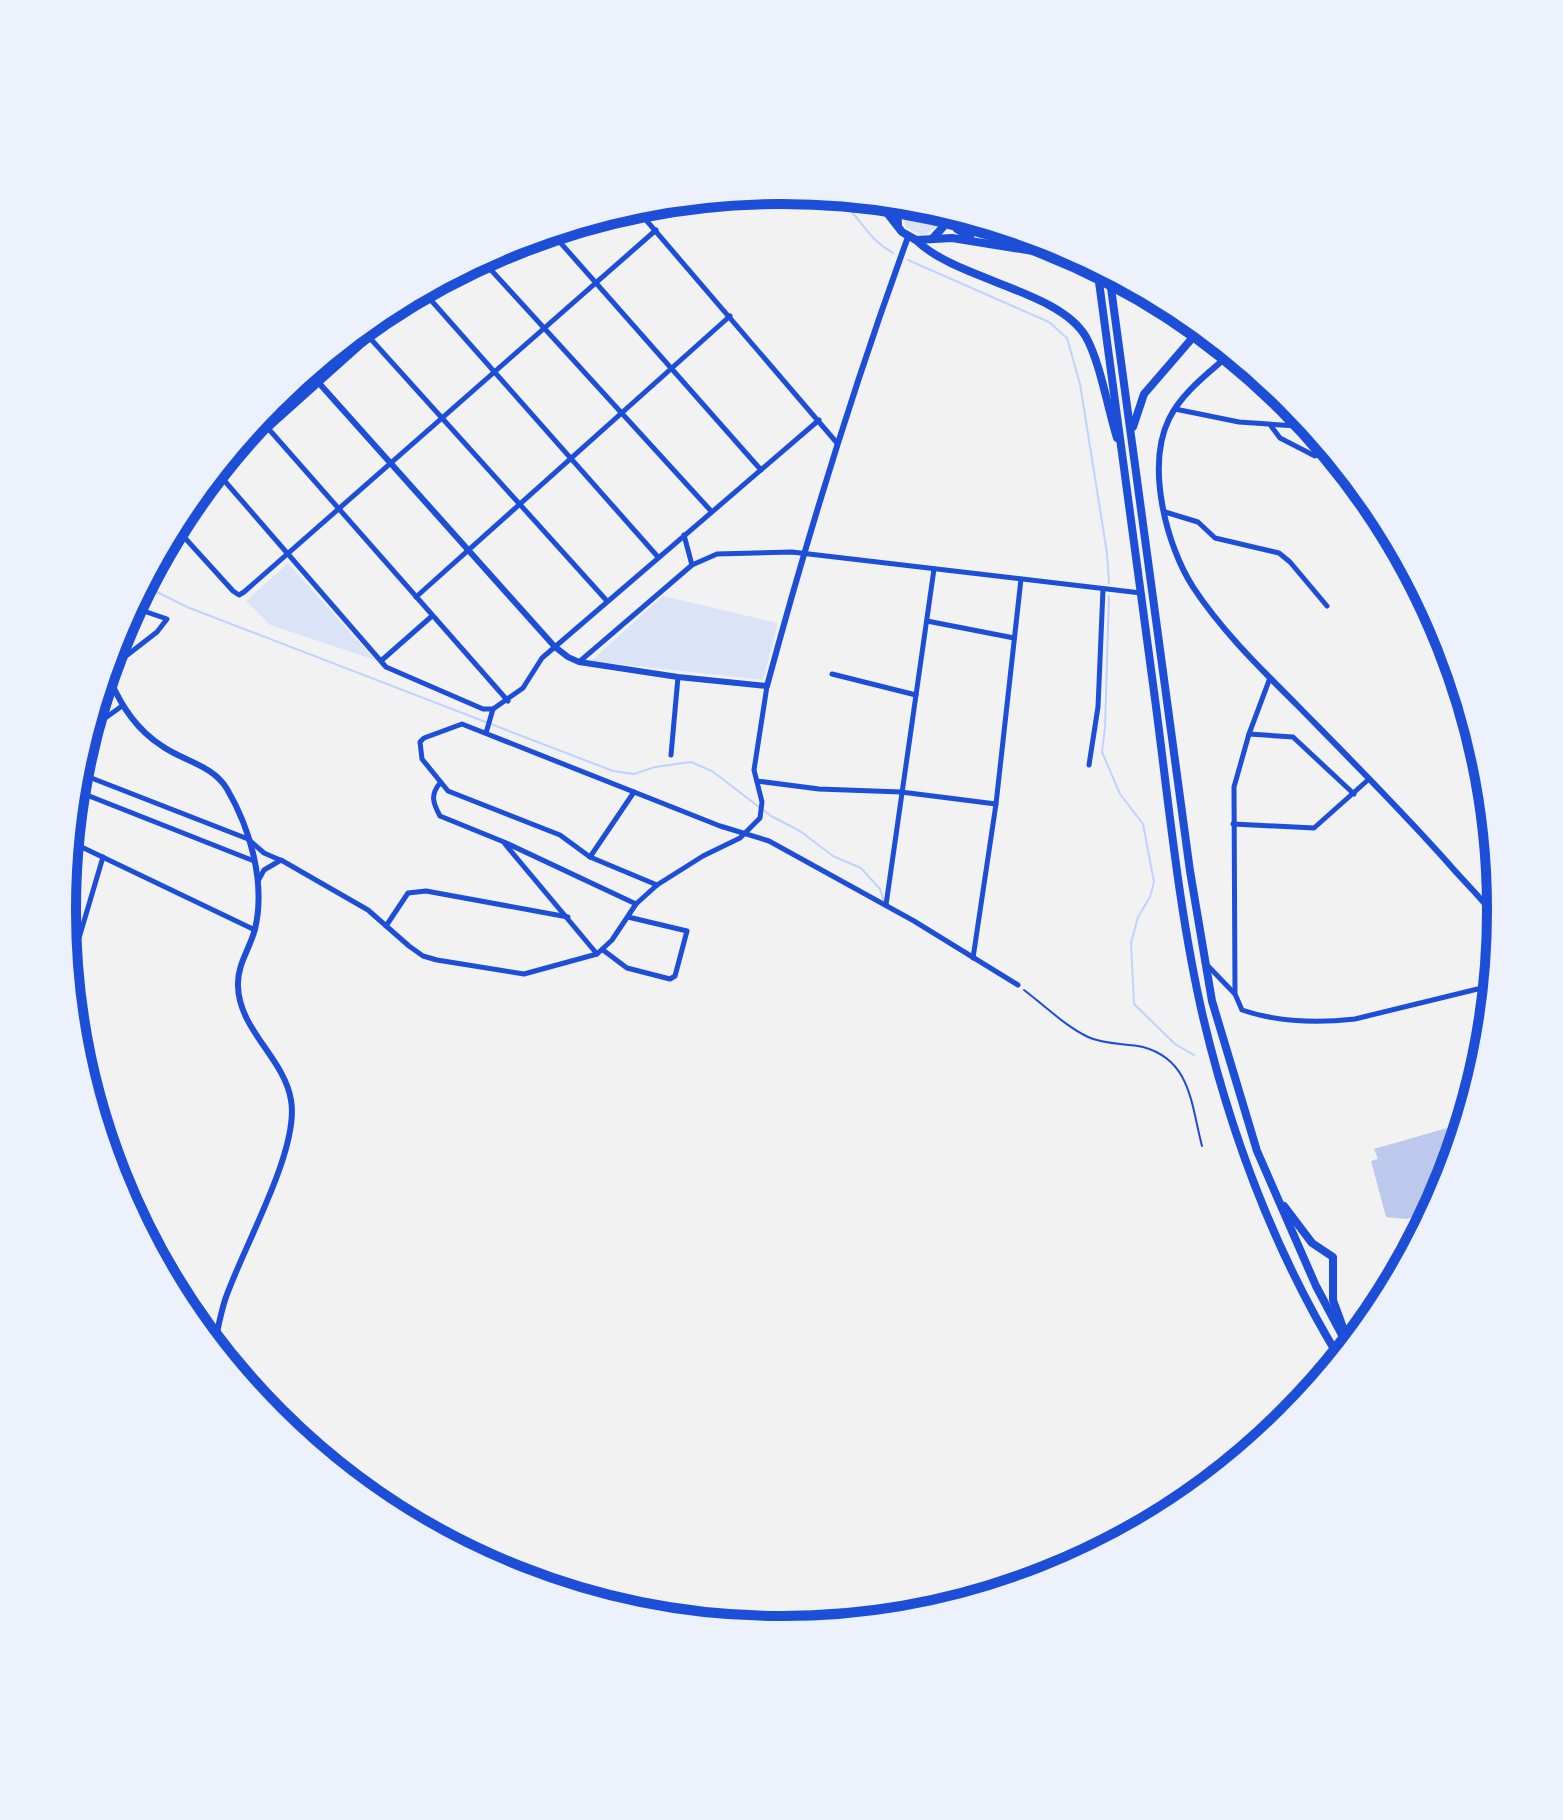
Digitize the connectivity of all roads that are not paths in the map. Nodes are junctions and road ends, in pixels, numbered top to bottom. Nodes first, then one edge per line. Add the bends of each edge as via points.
1 (888, 213) edge
2 (897, 215) edge
3 (645, 218) edge
4 (944, 224) edge
5 (898, 225) junction
6 (956, 227) edge
7 (656, 230) junction
8 (932, 238) junction
9 (912, 239) junction
10 (559, 241) edge
11 (982, 242) junction
12 (1030, 250) edge
13 (489, 268) edge
14 (1099, 280) edge
15 (596, 283) junction
16 (1111, 286) edge
17 (430, 299) edge
18 (730, 316) junction
19 (544, 328) junction
20 (369, 337) edge
21 (1193, 337) edge
22 (364, 342) edge
23 (1223, 360) edge
24 (672, 369) junction
25 (494, 372) junction
26 (318, 382) junction
27 (1175, 409) junction
28 (622, 413) junction
29 (442, 418) junction
30 (819, 420) junction
31 (1271, 426) junction
32 (1295, 427) edge
33 (268, 428) junction
34 (263, 433) edge
35 (837, 443) junction
36 (1133, 448) junction
37 (1320, 454) edge
38 (571, 459) junction
39 (391, 463) junction
40 (1125, 466) junction
41 (761, 470) junction
42 (223, 479) edge
43 (520, 505) junction
44 (339, 508) junction
45 (711, 511) junction
46 (1165, 512) junction
47 (684, 534) junction
48 (184, 536) edge
49 (469, 551) junction
50 (289, 552) junction
51 (803, 554) junction
52 (658, 557) junction
53 (692, 565) junction
54 (934, 569) junction
55 (1021, 579) junction
56 (1103, 589) junction
57 (1141, 593) junction
58 (416, 597) junction
59 (607, 601) junction
60 (1327, 606) dead end
61 (143, 611) edge
62 (432, 616) junction
63 (927, 621) junction
64 (1014, 638) junction
65 (555, 647) junction
66 (123, 659) edge
67 (382, 660) junction
68 (579, 662) junction
69 (832, 674) dead end
70 (678, 677) junction
71 (1270, 678) junction
72 (767, 686) junction
73 (112, 687) edge
74 (916, 695) junction
75 (508, 701) junction
76 (122, 706) junction
77 (493, 709) junction
78 (102, 720) edge
79 (486, 733) junction
80 (1249, 734) junction
81 (671, 755) dead end
82 (1089, 765) dead end
83 (89, 777) edge
84 (1369, 779) junction
85 (757, 781) junction
86 (440, 783) junction
87 (634, 792) junction
88 (901, 792) junction
89 (1354, 794) junction
90 (86, 795) edge
91 (996, 804) junction
92 (1233, 824) junction
93 (745, 833) junction
94 (248, 839) junction
95 (504, 842) junction
96 (80, 846) edge
97 (103, 857) junction
98 (590, 857) junction
99 (281, 860) junction
100 (254, 861) junction
101 (258, 881) junction
102 (657, 885) junction
103 (636, 904) junction
104 (886, 905) junction
105 (1487, 908) edge
106 (568, 917) junction
107 (628, 917) junction
108 (386, 926) junction
109 (255, 930) junction
110 (77, 943) edge
111 (600, 952) junction
112 (973, 958) junction
113 (1204, 962) junction
114 (1018, 985) road end
115 (1482, 988) edge
116 (1235, 994) junction
117 (1273, 1192) junction
118 (217, 1333) edge
119 (1344, 1335) edge
120 (1343, 1337) edge
121 (1334, 1348) edge

1 - 5 main road
2 - 5 main road
3 - 7 street
4 - 8 main road
5 - 9 main road
6 - 11 main road
7 - 15 street
7 - 18 street
8 - 9 main road
8 - 11 main road
9 - 35 street
9 - 40 main road via 939,257 1054,308 1080,328
10 - 15 street
11 - 12 main road
13 - 19 street
14 - 40 main road
15 - 19 street
15 - 24 street
16 - 36 main road
17 - 25 street
18 - 24 street
18 - 30 street
19 - 25 street
19 - 28 street
20 - 29 street
21 - 36 main road via 1144,394 1134,420
22 - 26 main road
23 - 27 street
24 - 28 street
24 - 41 street
25 - 29 street
25 - 38 street
26 - 33 main road
26 - 39 street
27 - 31 street
27 - 46 street via 1159,449
28 - 38 street
28 - 45 street
29 - 39 street
29 - 43 street
30 - 35 street
30 - 41 street
31 - 32 street
31 - 37 street via 1280,438
33 - 34 main road
33 - 44 street
35 - 51 street
36 - 113 main road
38 - 43 street
38 - 52 street
39 - 44 street
39 - 49 street
40 - 57 main road
41 - 45 street
42 - 50 street
43 - 49 street
43 - 59 street
44 - 50 street
44 - 58 street
45 - 47 street
46 - 60 street via 1198,522 1215,538 1279,553
46 - 71 street via 1192,585
47 - 52 street
47 - 53 street
48 - 50 street via 239,595
49 - 58 street
49 - 65 street
50 - 67 street
51 - 53 street via 717,554
51 - 54 street
51 - 72 street
52 - 59 street
53 - 68 street
54 - 55 street
54 - 63 street
55 - 56 street
55 - 64 street
56 - 57 street
56 - 82 street via 1098,707
57 - 121 main road via 1188,934 1211,1049 1267,1212
58 - 62 street
59 - 65 street
61 - 66 street via 167,619
62 - 67 street
62 - 75 street
63 - 64 street
63 - 74 street
64 - 91 street
65 - 68 street
65 - 75 street
67 - 77 street via 398,673
68 - 70 street
69 - 74 street
70 - 72 street
70 - 81 street
71 - 80 street
71 - 84 street
72 - 85 street via 754,770
73 - 76 street
74 - 88 street
75 - 77 street
76 - 78 street
76 - 94 street via 164,748 217,777 227,788
77 - 79 street
79 - 86 street via 462,724 420,742 422,759
79 - 87 street
80 - 89 street via 1293,737
80 - 92 street via 1234,787
83 - 94 street
84 - 89 street
84 - 105 street
85 - 88 street
85 - 93 street via 760,818
86 - 95 street via 432,797 440,816
86 - 98 street via 448,791 560,835
87 - 93 street
87 - 98 street
88 - 91 street
88 - 104 street
89 - 92 street via 1314,828
90 - 100 street
91 - 112 street
92 - 116 street
93 - 102 street
93 - 104 street
94 - 99 street
94 - 100 street
95 - 103 street
95 - 106 street
96 - 97 street
97 - 109 street
97 - 110 street
98 - 102 street
99 - 101 street via 264,870
99 - 108 street
100 - 101 street
101 - 109 street
102 - 103 street
103 - 107 street
104 - 112 street
106 - 108 street via 426,891 408,893
106 - 111 street
107 - 111 street
107 - 111 street via 687,931 675,976 627,968
108 - 111 street via 423,956 524,974
109 - 118 street via 239,971 238,998 285,1081 292,1116 283,1160 225,1299
112 - 114 street
113 - 116 street
113 - 117 main road via 1237,1090
115 - 116 street via 1337,1021 1257,1015 1242,1010
117 - 119 main road via 1312,1243 1333,1257 1333,1300
117 - 120 main road

